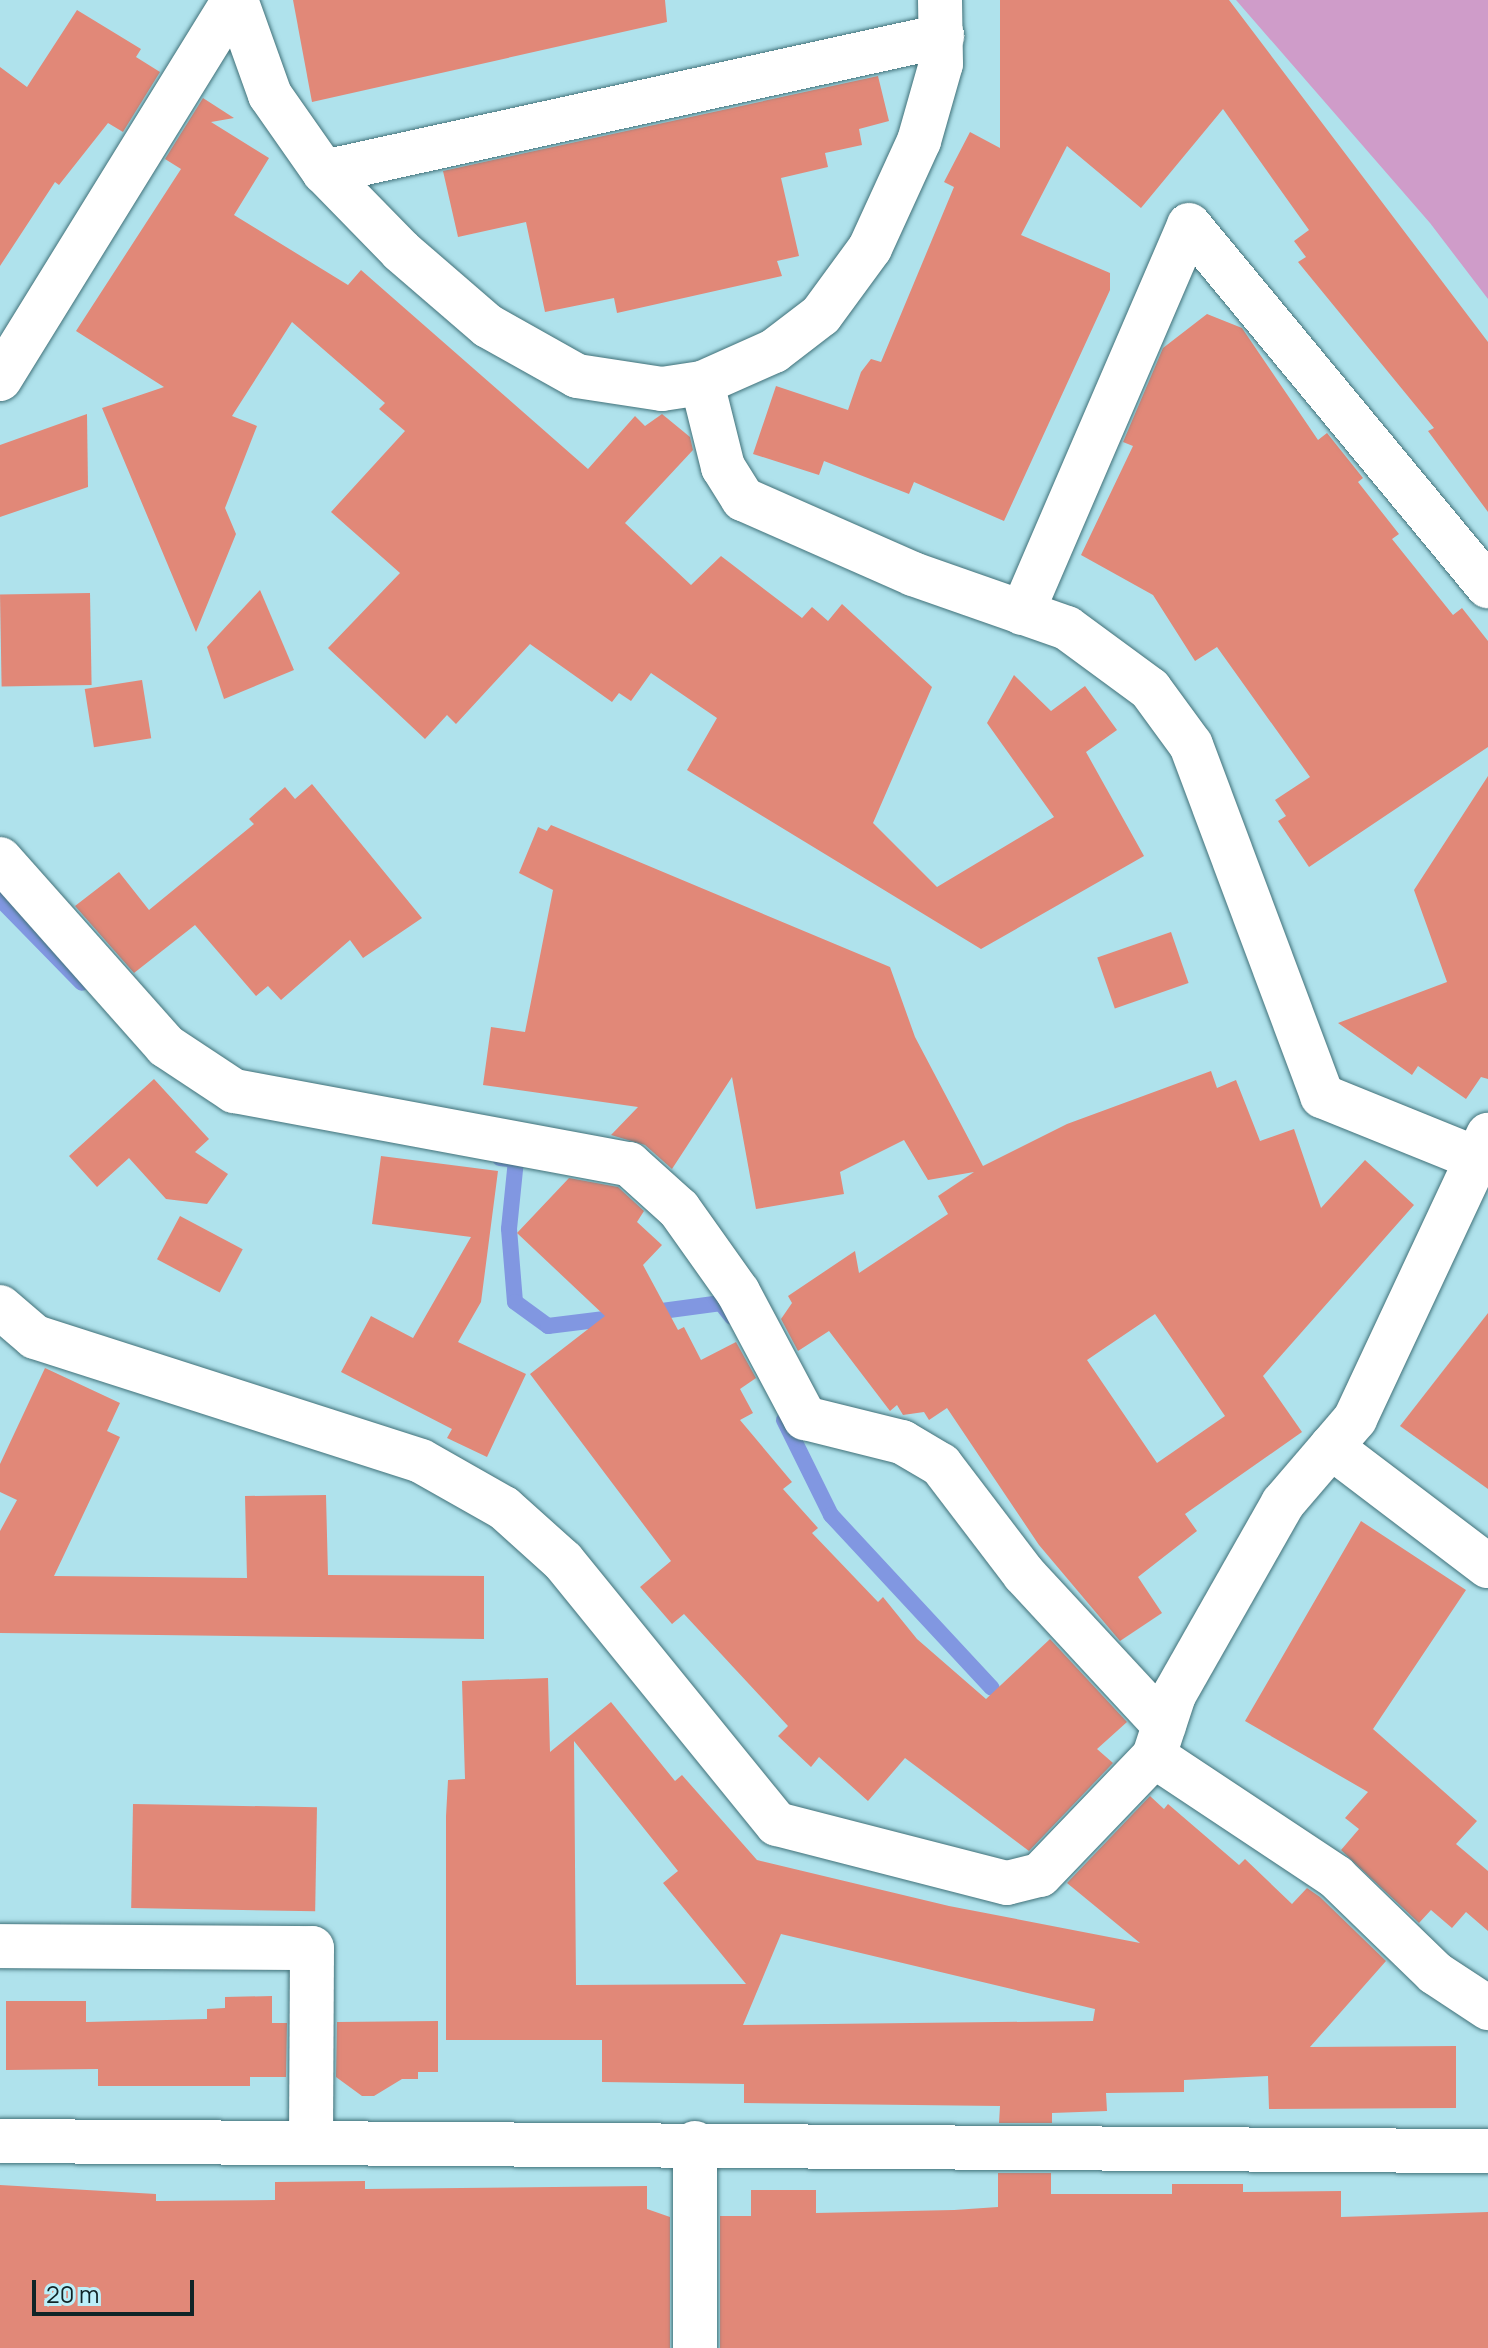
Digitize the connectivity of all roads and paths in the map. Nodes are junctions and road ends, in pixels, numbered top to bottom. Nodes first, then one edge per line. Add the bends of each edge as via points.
1 (235, 0) edge
2 (941, 18) edge
3 (324, 172) junction
4 (0, 379) edge
5 (702, 383) junction
6 (1488, 586) edge
7 (1022, 613) junction
8 (0, 859) edge
9 (1480, 1146) edge
10 (0, 1307) edge
11 (1331, 1447) junction
12 (1488, 1566) edge
13 (1159, 1741) junction
14 (0, 1946) edge
15 (1488, 2008) edge
16 (0, 2141) edge
17 (311, 2142) junction
18 (695, 2143) junction
19 (1488, 2151) edge
20 (695, 2348) edge

1 - 3 street via 270,95
1 - 4 street
2 - 3 street
2 - 5 street via 919,141 870,248 821,315 774,351
3 - 5 street via 488,326 564,369 662,389
5 - 7 street via 723,467 743,499
6 - 7 street via 1189,225
7 - 9 street via 1067,628 1150,689 1191,745 1322,1096
8 - 13 street via 166,1046 234,1091 629,1164 679,1209 729,1279 805,1418 902,1442 941,1465
9 - 11 street via 1407,1315 1355,1419
10 - 13 street via 35,1337 421,1461 504,1508 563,1561 777,1824 1007,1883 1040,1875
11 - 12 street
11 - 13 street via 1283,1503 1174,1695
13 - 15 street via 1336,1877 1435,1973
14 - 17 street via 312,1948
16 - 17 street
17 - 18 street
18 - 19 street
18 - 20 street

